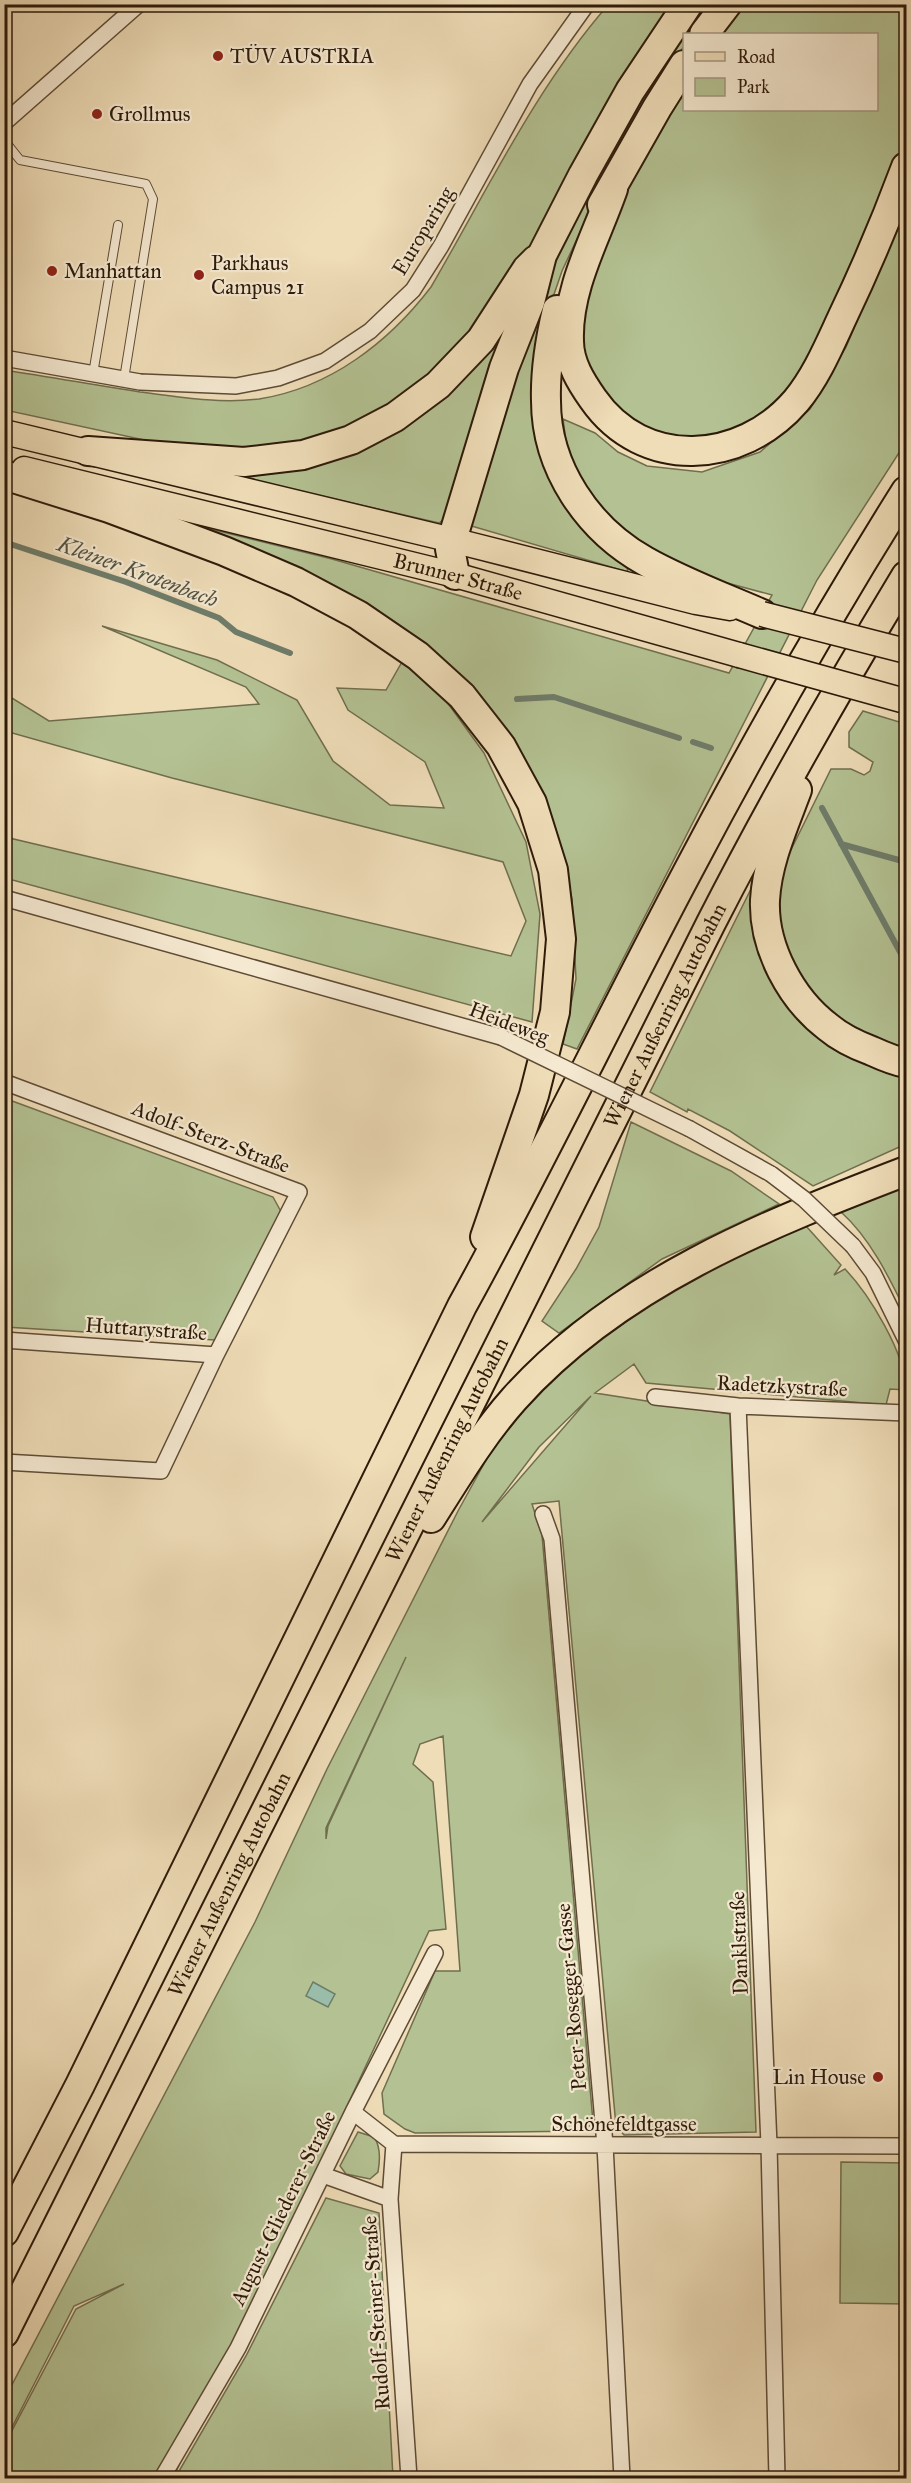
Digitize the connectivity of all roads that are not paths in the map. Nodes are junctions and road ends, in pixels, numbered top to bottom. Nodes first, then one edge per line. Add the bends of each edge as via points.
1 (139, 4) edge
2 (587, 4) edge
3 (688, 4) edge
4 (728, 4) edge
5 (705, 33) edge
6 (683, 67) edge
7 (4, 123) edge
8 (4, 140) edge
9 (906, 167) edge
10 (613, 189) junction
11 (118, 225) dead end
12 (542, 255) junction
13 (4, 358) edge
14 (93, 374) junction
15 (124, 379) junction
16 (4, 432) edge
17 (88, 452) junction
18 (4, 465) edge
19 (4, 475) edge
20 (906, 491) edge
21 (452, 540) junction
22 (455, 575) junction
23 (906, 576) edge
24 (762, 614) junction
25 (906, 651) edge
26 (831, 700) junction
27 (906, 702) edge
28 (4, 898) edge
29 (906, 1063) edge
30 (4, 1082) edge
31 (906, 1160) edge
32 (906, 1171) edge
33 (831, 1200) junction
34 (462, 1306) junction
35 (4, 1340) edge
36 (906, 1340) edge
37 (216, 1355) junction
38 (655, 1397) dead end
39 (738, 1406) junction
40 (906, 1413) edge
41 (4, 1462) edge
42 (543, 1514) dead end
43 (337, 1670) junction
44 (435, 1953) dead end
45 (353, 2112) junction
46 (394, 2144) junction
47 (605, 2145) junction
48 (769, 2145) junction
49 (906, 2146) edge
50 (323, 2175) junction
51 (390, 2199) junction
52 (4, 2232) edge
53 (4, 2333) edge
54 (162, 2478) edge
55 (409, 2478) edge
56 (622, 2478) edge
57 (777, 2478) edge

1 - 7 street
2 - 15 street, Europaring via 530,84 413,290 370,331 326,361 278,378 236,386
3 - 12 highway via 630,91
4 - 5 highway
6 - 10 highway
8 - 15 lane via 20,160 146,184 153,199
9 - 10 highway via 877,243 824,358 796,401 762,431 721,449 677,452 637,439 602,412 577,377 568,343 571,306
10 - 24 highway via 590,223 558,301 547,356 546,403 554,450 573,496 601,530 644,561
11 - 14 lane
12 - 17 highway via 527,269 481,340 438,385 395,417 351,440 303,455 244,462
12 - 21 highway
13 - 14 street, Europaring
14 - 15 street, Europaring
16 - 17 main road, Brunner Straße
17 - 21 main road, Brunner Straße
18 - 22 main road, Brunner Straße
19 - 34 highway via 109,508 224,551 296,582 358,615 418,656 462,696 501,746 532,803 554,870 561,939 555,1012 534,1095
20 - 34 highway via 782,698 687,872 523,1196
21 - 22 highway
21 - 24 main road, Brunner Straße via 696,602
22 - 27 main road, Brunner Straße, bridge
23 - 26 highway, Wiener Außenring Autobahn
24 - 25 main road, Brunner Straße, bridge
26 - 29 highway via 773,855 765,900 768,934 781,970 808,1011 850,1042
26 - 43 highway, Wiener Außenring Autobahn via 711,923
28 - 36 street, Heideweg, bridge via 501,1038 690,1129 771,1174 853,1246 873,1273
30 - 37 street, Adolf-Sterz-Straße via 300,1192
31 - 33 highway
32 - 33 highway
33 - 43 highway via 664,1278 604,1317 559,1354 478,1443
34 - 52 highway via 85,2075
35 - 37 street, Huttarystraße
37 - 41 street, Huttarystraße via 161,1472
38 - 39 street, Radetzkystraße
39 - 40 street, Radetzkystraße
39 - 48 street, Danklstraße
42 - 47 street, Peter-Rosegger-Gasse via 552,1539
43 - 53 highway, Wiener Außenring Autobahn
44 - 45 street, August-Gliederer-Straße
45 - 46 street
45 - 50 street, August-Gliederer-Straße
46 - 47 street, Schönefeldtgasse
46 - 51 street, Rudolf-Steiner-Straße
47 - 48 street, Schönefeldtgasse
47 - 56 street, Peter-Rosegger-Gasse
48 - 49 street, Schönefeldtgasse
48 - 57 street, Danklstraße
50 - 51 street
50 - 54 street, August-Gliederer-Straße via 238,2348
51 - 55 street, Rudolf-Steiner-Straße

